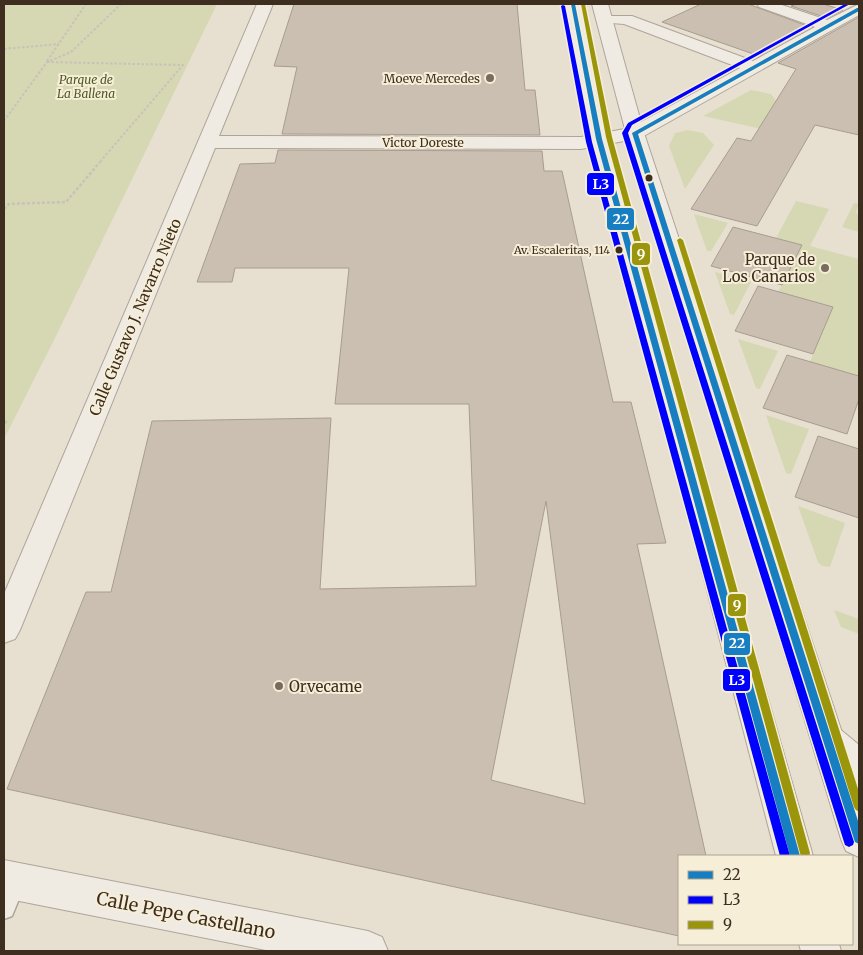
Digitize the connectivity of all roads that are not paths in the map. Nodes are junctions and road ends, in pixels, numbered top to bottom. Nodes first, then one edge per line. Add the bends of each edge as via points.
1 (265, 4) edge
2 (573, 4) edge
3 (765, 4) edge
4 (859, 9) edge
5 (602, 11) edge
6 (829, 26) junction
7 (754, 68) junction
8 (635, 133) junction
9 (599, 139) junction
10 (209, 142) junction
11 (4, 630) edge
12 (829, 741) junction
13 (859, 766) edge
14 (859, 838) edge
15 (794, 855) edge
16 (8, 890) edge
17 (368, 951) edge

1 - 10 street, Calle Gustavo J. Navarro Nieto
2 - 9 street
3 - 6 street
4 - 6 street, Victor Doreste
5 - 7 street
5 - 8 street
6 - 7 street, Victor Doreste
7 - 8 street, Victor Doreste
8 - 9 street, Victor Doreste
8 - 12 street
9 - 10 street, Victor Doreste via 581,143
9 - 15 street
10 - 11 street, Calle Gustavo J. Navarro Nieto
12 - 13 street
12 - 14 street
16 - 17 street, Calle Pepe Castellano

